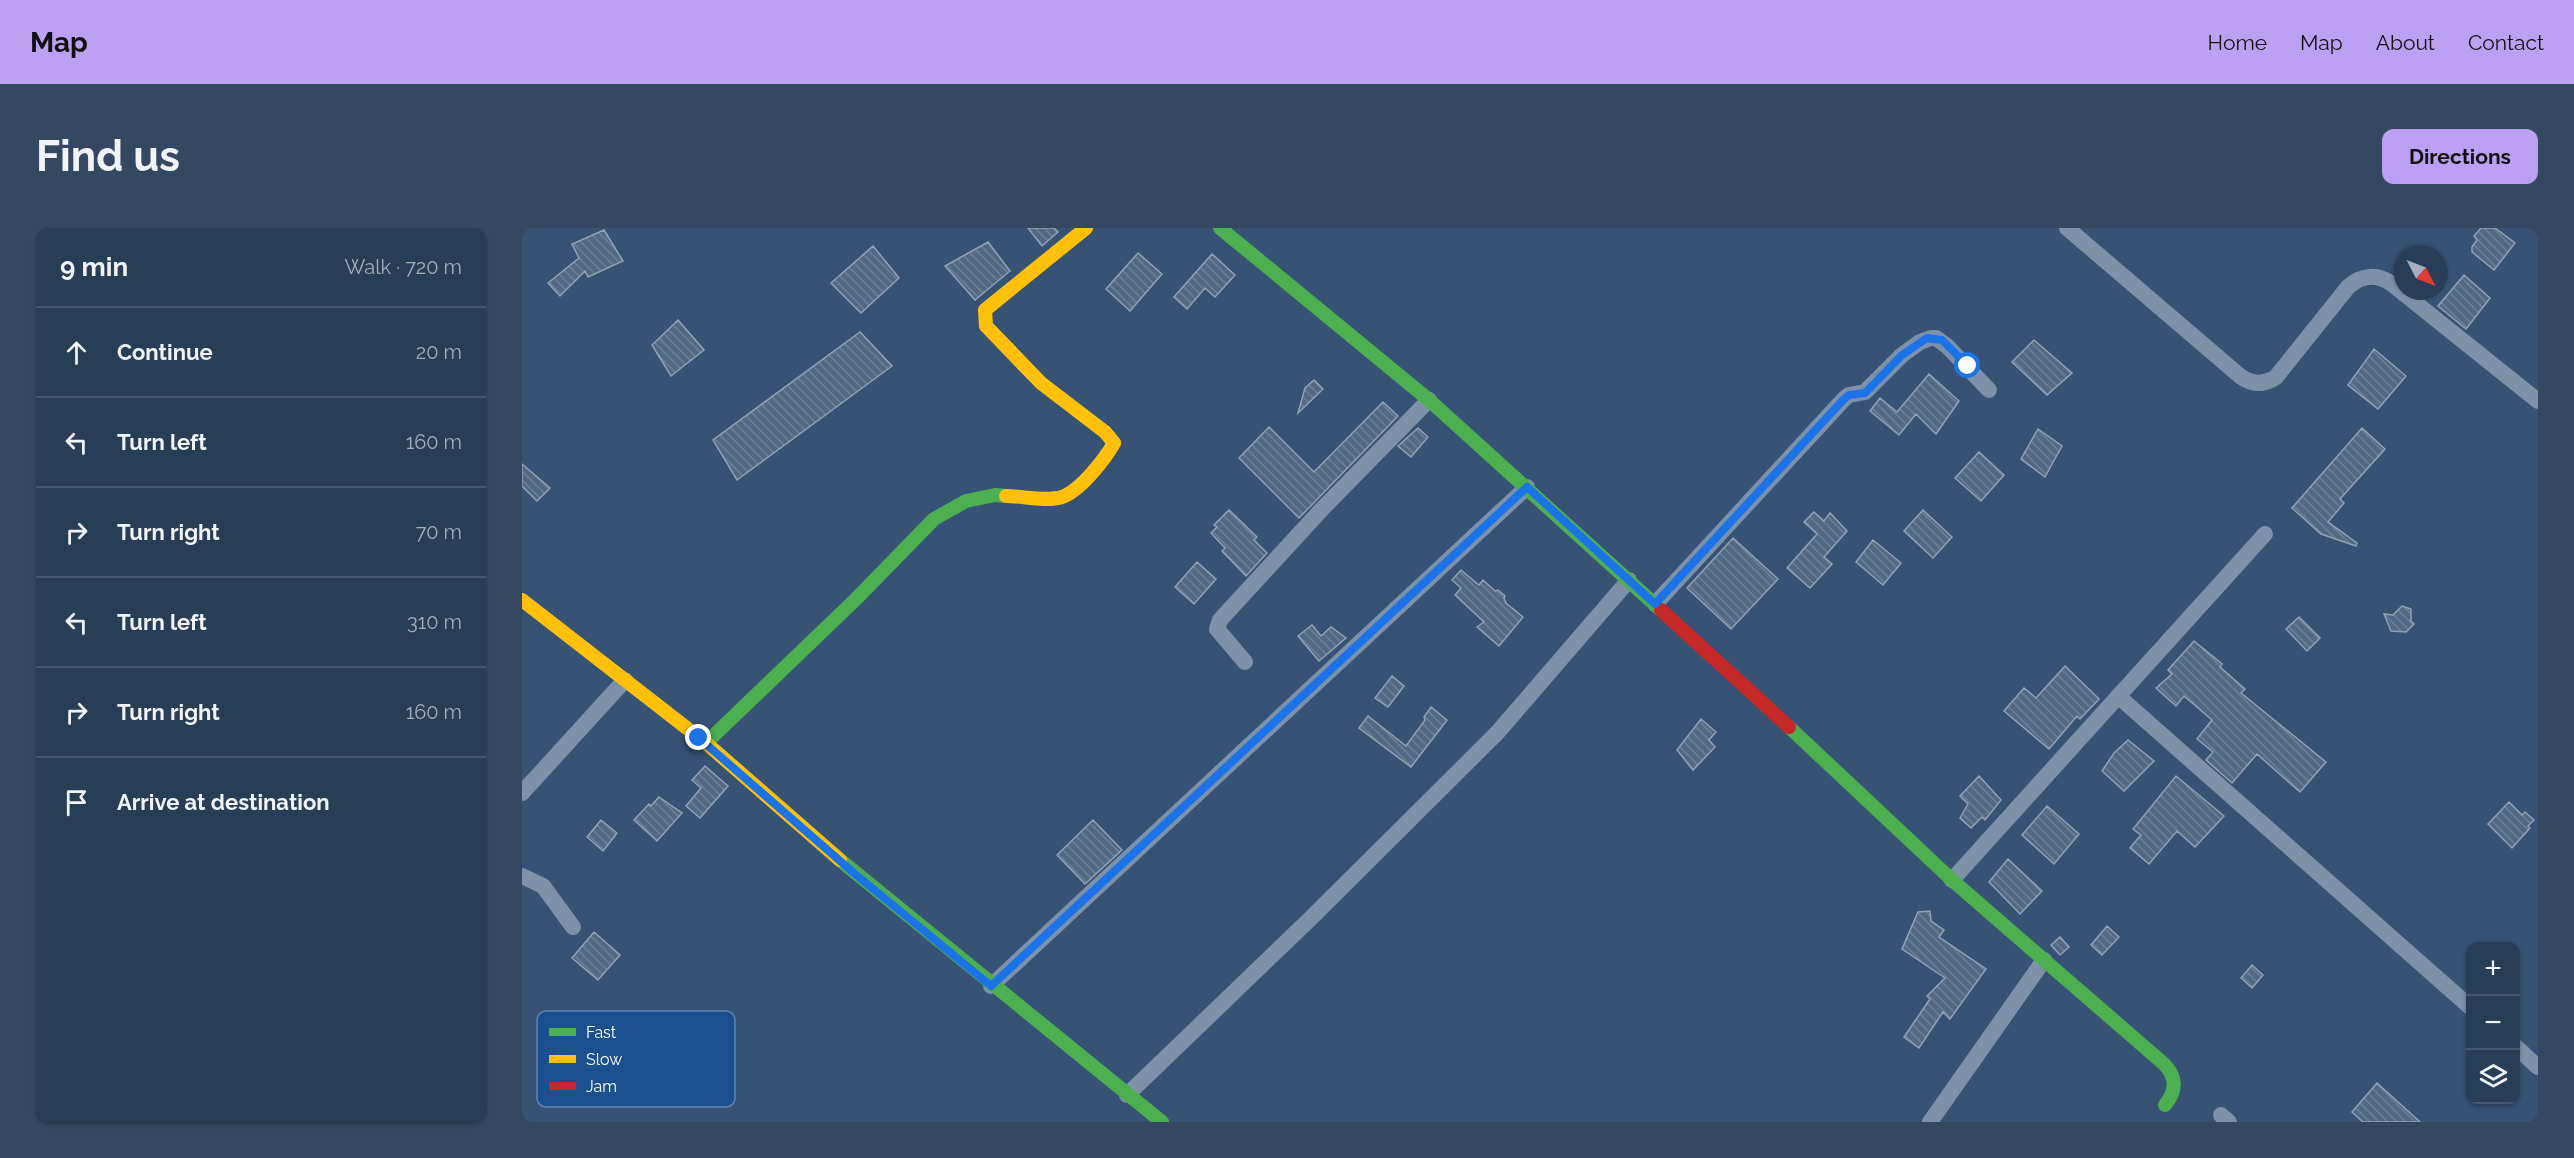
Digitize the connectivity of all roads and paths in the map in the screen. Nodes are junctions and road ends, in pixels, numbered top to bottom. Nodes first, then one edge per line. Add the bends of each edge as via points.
1 (1086, 228) edge
2 (1220, 228) edge
3 (2067, 228) edge
4 (1989, 390) dead end
5 (1429, 400) junction
6 (2538, 401) edge
7 (1527, 487) junction
8 (2265, 534) dead end
9 (1629, 580) junction
10 (522, 600) edge
11 (1655, 604) junction
12 (1245, 662) dead end
13 (625, 680) junction
14 (2118, 696) junction
15 (706, 743) junction
16 (522, 793) edge
17 (522, 876) edge
18 (1952, 880) junction
19 (573, 927) dead end
20 (2044, 960) junction
21 (991, 986) junction
22 (2466, 1003) edge
23 (2519, 1050) edge
24 (2538, 1067) edge
25 (1127, 1095) junction
26 (2165, 1105) dead end
27 (1162, 1122) edge
28 (1930, 1122) edge

1 - 15 street via 985,310 986,326 1041,383 1105,432 1114,443 1107,456 1064,496 995,495 966,501 934,519
2 - 5 street
3 - 6 street via 2251,382 2264,383 2276,377 2348,287 2361,278 2375,276 2392,284
4 - 11 street via 1942,340 1927,338 1920,342 1865,393 1844,399
5 - 7 street
5 - 12 street via 1220,620 1217,629
7 - 9 street
7 - 21 street
8 - 14 street
9 - 11 street
9 - 25 street via 1497,732
10 - 13 street
11 - 18 street
13 - 15 street
13 - 16 street
14 - 18 street
14 - 22 street
15 - 21 street via 855,874
17 - 19 street via 543,886
18 - 20 street
20 - 26 street via 2170,1069 2175,1089
20 - 28 street
21 - 25 street
23 - 24 street
25 - 27 street

